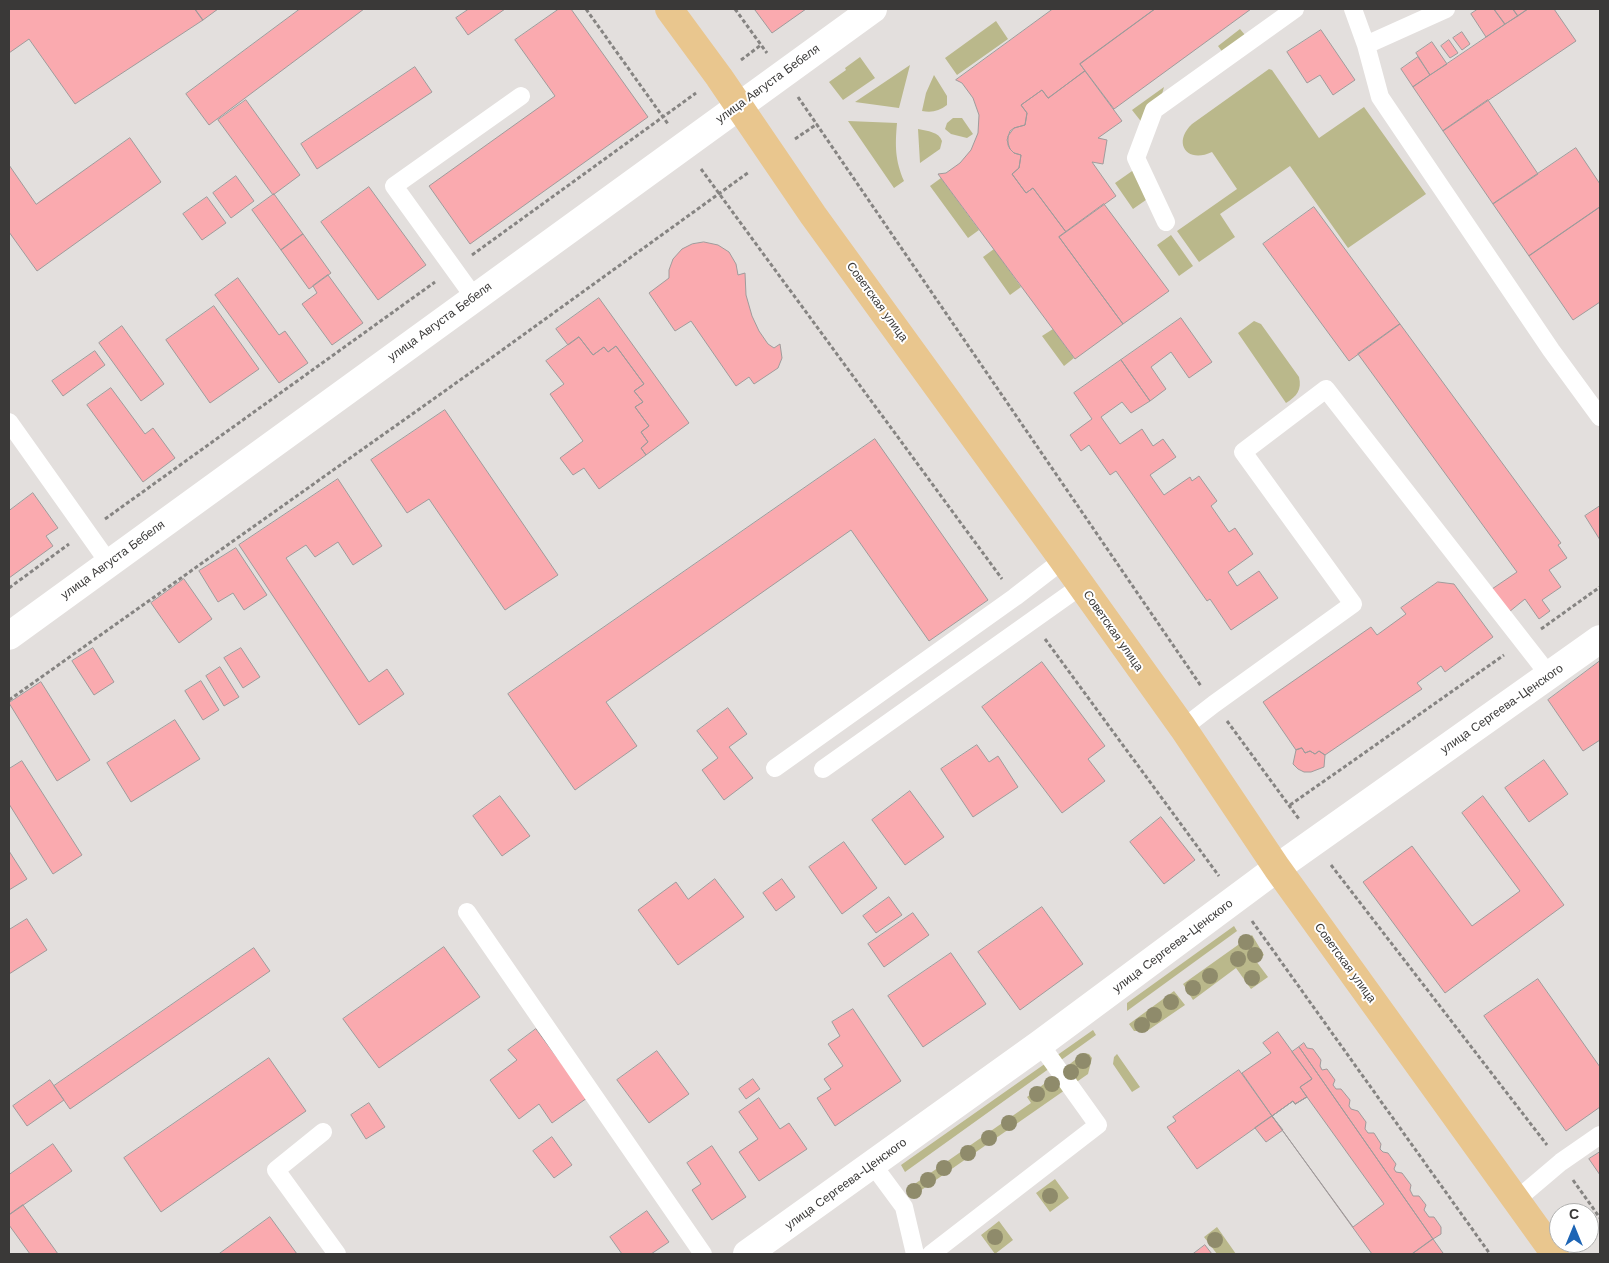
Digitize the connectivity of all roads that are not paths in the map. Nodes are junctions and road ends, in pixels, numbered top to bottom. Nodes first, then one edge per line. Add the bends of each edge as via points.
1 (669, 9) edge
2 (873, 9) edge
3 (1295, 9) edge
4 (1353, 9) edge
5 (1446, 9) edge
6 (1366, 45) junction
7 (522, 96) dead end
8 (738, 106) junction
9 (1166, 222) dead end
10 (474, 297) junction
11 (1600, 417) edge
12 (9, 422) edge
13 (1063, 560) junction
14 (109, 563) junction
15 (1081, 586) junction
16 (9, 636) edge
17 (1600, 639) edge
18 (1549, 675) junction
19 (1183, 728) junction
20 (775, 768) dead end
21 (823, 769) dead end
22 (1277, 868) junction
23 (467, 912) dead end
24 (1040, 1044) junction
25 (323, 1132) dead end
26 (1600, 1135) edge
27 (872, 1165) junction
28 (1515, 1201) junction
29 (337, 1254) edge
30 (703, 1254) edge
31 (747, 1254) edge
32 (915, 1254) edge
33 (932, 1254) edge
34 (1555, 1254) edge

1 - 8 main road, Советская улица
2 - 8 street, улица Августа Бебеля
3 - 9 lane via 1154,110 1136,158
4 - 6 lane
5 - 6 lane
6 - 11 lane via 1380,97
7 - 10 lane via 394,186
8 - 10 street, улица Августа Бебеля
8 - 13 main road, Советская улица
10 - 14 street, улица Августа Бебеля
12 - 14 lane
13 - 15 main road, Советская улица
13 - 20 lane
14 - 16 street, улица Августа Бебеля
15 - 19 main road, Советская улица
15 - 21 lane
17 - 18 street, улица Сергеева-Ценского
18 - 19 lane via 1326,389 1243,452 1353,604
18 - 22 street, улица Сергеева-Ценского
19 - 22 main road, Советская улица
22 - 24 street, улица Сергеева-Ценского
22 - 28 main road, Советская улица
23 - 30 lane
24 - 27 street, улица Сергеева-Ценского
24 - 33 lane via 1098,1125
25 - 29 lane via 276,1170
26 - 28 lane via 1560,1162
27 - 31 street, улица Сергеева-Ценского
27 - 32 lane via 904,1207
28 - 34 main road, Советская улица

